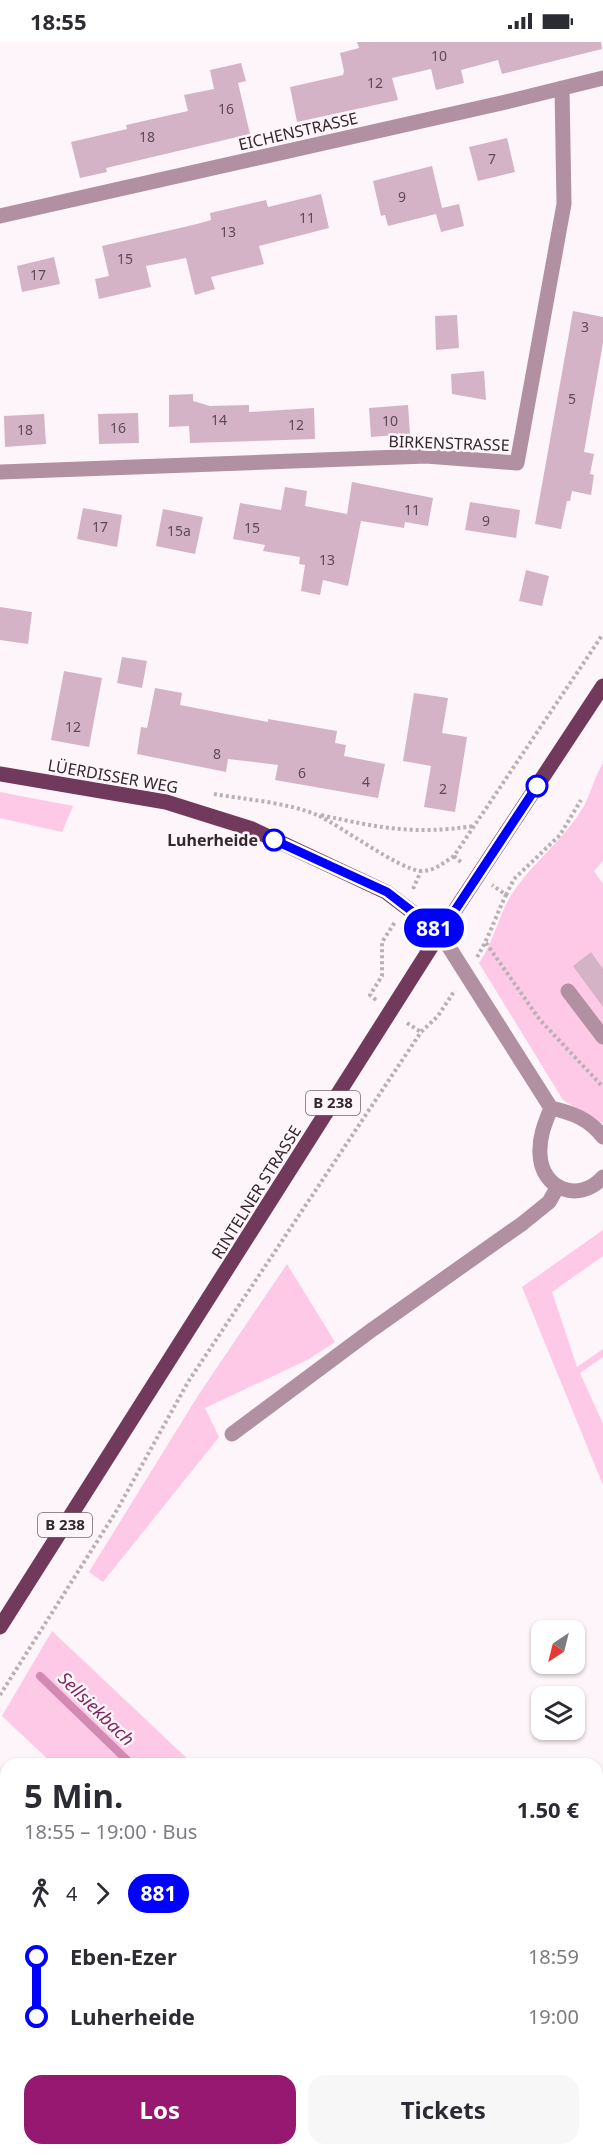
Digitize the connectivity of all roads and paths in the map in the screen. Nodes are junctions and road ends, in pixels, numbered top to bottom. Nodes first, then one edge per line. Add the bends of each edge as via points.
1 (603, 78) edge
2 (562, 88) junction
3 (0, 216) edge
4 (0, 472) edge
5 (603, 634) edge
6 (603, 686) edge
7 (0, 774) edge
8 (581, 800) dead end
9 (315, 814) dead end
10 (474, 826) junction
11 (453, 856) junction
12 (479, 876) junction
13 (506, 895) junction
14 (406, 906) junction
15 (440, 933) junction
16 (486, 943) junction
17 (466, 974) junction
18 (568, 992) dead end
19 (390, 1012) junction
20 (421, 1032) junction
21 (603, 1037) edge
22 (603, 1087) edge
23 (551, 1108) junction
24 (603, 1137) edge
25 (597, 1182) edge
26 (557, 1188) junction
27 (232, 1434) dead end
28 (0, 1627) edge
29 (0, 1695) edge

1 - 2 street, EICHENSTRASSE
2 - 3 street, EICHENSTRASSE
2 - 4 street, BIRKENSTRASSE via 564,204 517,463 426,456
5 - 10 path
6 - 12 main road, RINTELNER STRASSE / B 238
7 - 14 main road, LÜERDISSER WEG via 166,802 252,829 387,892
8 - 13 path via 560,835 514,879
9 - 10 path via 392,830 441,831
10 - 11 path
11 - 12 path
11 - 14 path via 439,867 420,871
12 - 13 path
12 - 15 main road, RINTELNER STRASSE / B 238
13 - 16 path
14 - 15 main road, LÜERDISSER WEG
14 - 19 path via 382,942 382,976 370,995
15 - 17 street
15 - 19 main road, RINTELNER STRASSE / B 238
16 - 17 path
16 - 22 path via 540,1020
17 - 20 path via 438,1016
17 - 23 street
18 - 21 street
19 - 20 path
19 - 28 main road, RINTELNER STRASSE / B 238
20 - 29 path via 188,1382 117,1510
23 - 24 street via 592,1123
23 - 26 street via 543,1128 540,1155 544,1174
25 - 26 street via 579,1191
26 - 27 street via 549,1202 523,1223

